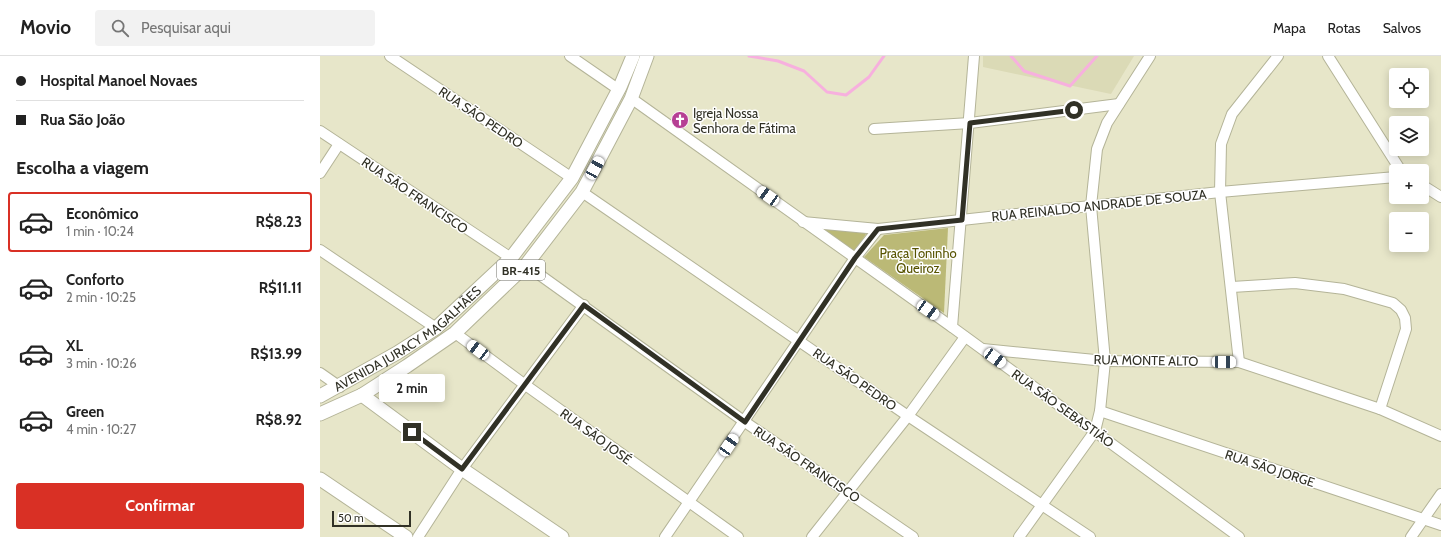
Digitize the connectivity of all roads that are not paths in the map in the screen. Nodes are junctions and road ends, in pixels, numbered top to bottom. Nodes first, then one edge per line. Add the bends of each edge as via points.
1 (390, 56) edge
2 (570, 56) edge
3 (633, 56) edge
4 (647, 56) edge
5 (974, 56) edge
6 (1150, 56) edge
7 (1278, 56) edge
8 (1328, 56) edge
9 (617, 89) junction
10 (632, 99) junction
11 (1119, 104) junction
12 (970, 123) junction
13 (874, 129) dead end
14 (320, 131) edge
15 (339, 144) junction
16 (1396, 164) edge
17 (320, 173) edge
18 (572, 178) junction
19 (1389, 178) edge
20 (1429, 190) edge
21 (582, 192) junction
22 (1220, 192) junction
23 (1441, 197) edge
24 (1091, 206) junction
25 (962, 220) junction
26 (803, 222) junction
27 (878, 229) junction
28 (320, 250) edge
29 (511, 258) junction
30 (855, 258) junction
31 (526, 265) junction
32 (1232, 287) junction
33 (584, 305) junction
34 (952, 327) junction
35 (436, 328) junction
36 (455, 333) junction
37 (964, 337) junction
38 (799, 340) junction
39 (983, 349) junction
40 (1105, 360) junction
41 (1239, 362) junction
42 (320, 373) edge
43 (524, 384) junction
44 (340, 387) junction
45 (362, 395) junction
46 (320, 396) edge
47 (1380, 409) junction
48 (1100, 411) junction
49 (320, 414) edge
50 (908, 416) junction
51 (745, 422) junction
52 (1095, 431) junction
53 (1441, 436) edge
54 (462, 469) junction
55 (320, 479) edge
56 (848, 492) junction
57 (1441, 494) edge
58 (689, 503) junction
59 (1042, 506) junction
60 (1424, 519) junction
61 (1441, 525) edge
62 (406, 537) edge
63 (418, 537) edge
64 (562, 537) edge
65 (665, 537) edge
66 (738, 537) edge
67 (812, 537) edge
68 (913, 537) edge
69 (1019, 537) edge
70 (1090, 537) edge
71 (1238, 537) edge
72 (1412, 537) edge

1 - 18 street, RUA SÃO PEDRO
2 - 9 street
3 - 9 main road, AVENIDA JURACY MAGALHÃES / BR-415
4 - 10 main road, AVENIDA JURACY MAGALHÃES / BR-415
5 - 12 street
6 - 11 street
7 - 22 street via 1232,114 1224,131 1221,144
8 - 16 street
9 - 10 street via 621,101
9 - 10 street via 628,87
9 - 18 main road, AVENIDA JURACY MAGALHÃES / BR-415
10 - 21 main road, AVENIDA JURACY MAGALHÃES / BR-415
10 - 26 street
11 - 12 street
11 - 24 street via 1107,123 1097,149
12 - 13 street
12 - 25 street
14 - 15 street, RUA SÃO FRANCISCO
15 - 17 street
15 - 29 street, RUA SÃO FRANCISCO
18 - 29 main road, AVENIDA JURACY MAGALHÃES / BR-415
19 - 22 street, RUA REINALDO ANDRADE DE SOUZA
20 - 23 street
21 - 31 main road, AVENIDA JURACY MAGALHÃES / BR-415
21 - 38 street, RUA SÃO PEDRO
22 - 24 street, RUA REINALDO ANDRADE DE SOUZA
22 - 32 street
24 - 25 street, RUA REINALDO ANDRADE DE SOUZA
24 - 40 street
25 - 27 street, RUA REINALDO ANDRADE DE SOUZA
25 - 34 street
26 - 27 street, RUA REINALDO ANDRADE DE SOUZA
26 - 30 street
27 - 30 street
28 - 35 street
29 - 35 main road, AVENIDA JURACY MAGALHÃES / BR-415
30 - 34 street, RUA SÃO SEBASTIÃO
30 - 38 street
31 - 33 street, RUA SÃO FRANCISCO
31 - 36 main road, AVENIDA JURACY MAGALHÃES / BR-415
32 - 41 street
32 - 47 street via 1318,284 1393,303 1401,310 1406,329
33 - 43 street
33 - 51 street, RUA SÃO FRANCISCO
34 - 37 street, RUA SÃO SEBASTIÃO
35 - 44 main road, AVENIDA JURACY MAGALHÃES / BR-415
36 - 43 street, RUA SÃO JOSÉ
36 - 45 main road, AVENIDA JURACY MAGALHÃES / BR-415
37 - 39 street, RUA SÃO SEBASTIÃO
37 - 50 street
38 - 50 street, RUA SÃO PEDRO
38 - 51 street
39 - 40 street, RUA MONTE ALTO
39 - 52 street, RUA SÃO SEBASTIÃO
40 - 41 street, RUA MONTE ALTO
40 - 48 street
41 - 47 street, RUA MONTE ALTO
42 - 44 street
43 - 54 street
43 - 58 street, RUA SÃO JOSÉ
44 - 46 main road, AVENIDA JURACY MAGALHÃES / BR-415
45 - 49 main road, AVENIDA JURACY MAGALHÃES / BR-415
45 - 54 main road
47 - 53 street, RUA MONTE ALTO
48 - 52 street
48 - 60 street, RUA SÃO JORGE
50 - 56 street
50 - 59 street, RUA SÃO PEDRO
51 - 56 street, RUA SÃO FRANCISCO
51 - 58 street
52 - 59 street
52 - 71 street, RUA SÃO SEBASTIÃO
54 - 63 street
54 - 64 main road
55 - 62 main road
56 - 67 street
56 - 68 street, RUA SÃO FRANCISCO
57 - 60 street
58 - 65 street
58 - 66 street, RUA SÃO JOSÉ
59 - 69 street
59 - 70 street, RUA SÃO PEDRO
60 - 61 street, RUA SÃO JORGE
60 - 72 street

